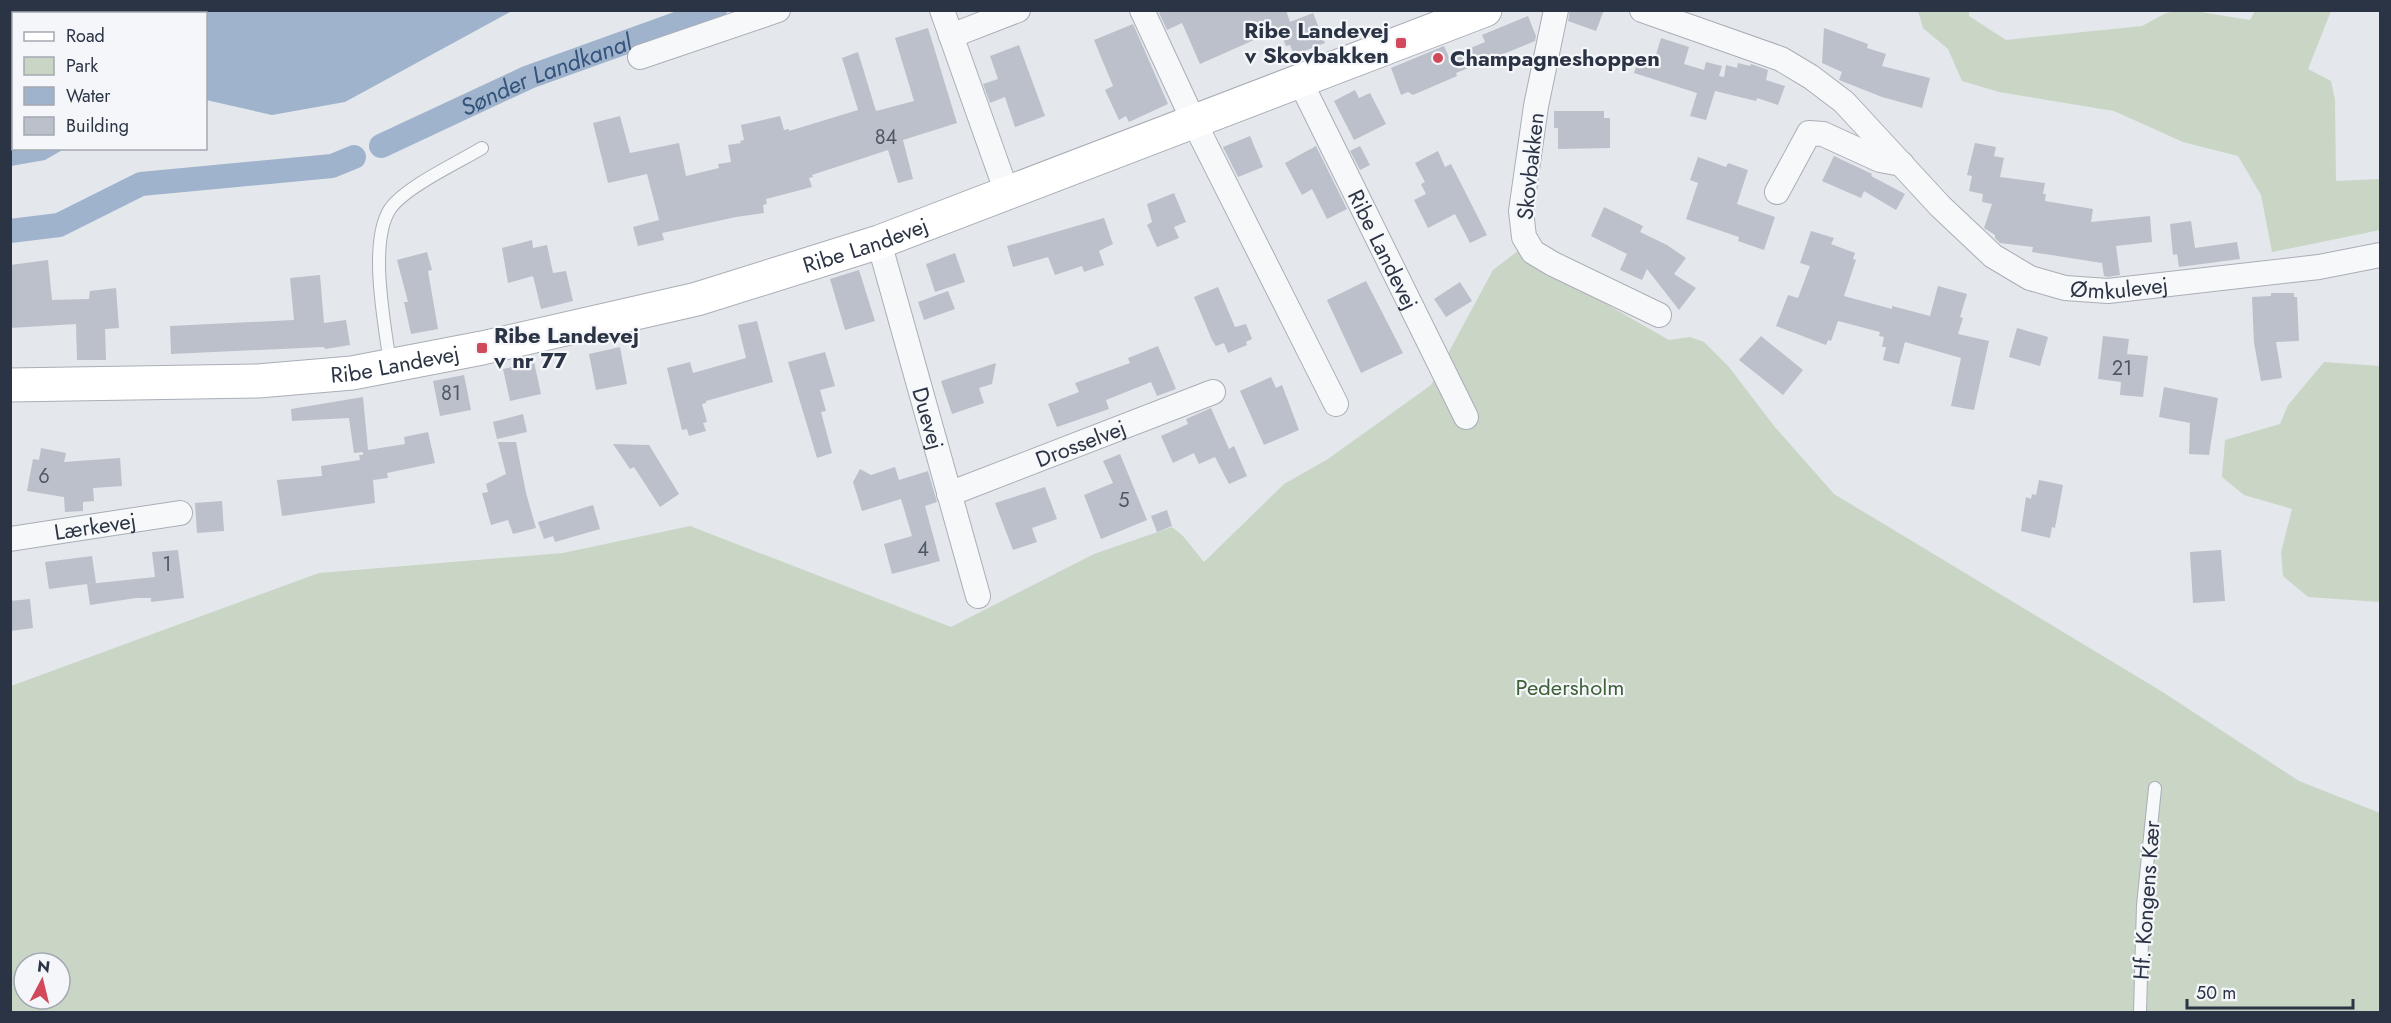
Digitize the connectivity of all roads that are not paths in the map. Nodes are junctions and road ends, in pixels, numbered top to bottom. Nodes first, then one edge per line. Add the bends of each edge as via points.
1 (778, 10) edge
2 (942, 10) edge
3 (1018, 10) edge
4 (1143, 10) edge
5 (1485, 10) edge
6 (1556, 10) edge
7 (1642, 10) edge
8 (951, 36) junction
9 (640, 57) dead end
10 (1300, 81) junction
11 (1194, 122) junction
12 (482, 148) dead end
13 (1902, 164) junction
14 (1777, 192) dead end
15 (1007, 193) junction
16 (879, 242) junction
17 (2380, 255) edge
18 (1659, 315) dead end
19 (390, 366) junction
20 (10, 385) edge
21 (1213, 392) dead end
22 (1336, 404) dead end
23 (1466, 417) dead end
24 (949, 494) junction
25 (180, 513) dead end
26 (10, 539) edge
27 (978, 596) dead end
28 (2155, 788) dead end
29 (2140, 1012) edge

1 - 9 street
2 - 8 street
3 - 8 street
4 - 11 street
5 - 10 main road, Ribe Landevej
6 - 18 street, Skovbakken via 1536,106 1521,211 1524,237 1533,252 1553,264
7 - 13 street, Ømkulevej via 1781,59 1845,102
8 - 15 street
10 - 11 main road, Ribe Landevej
10 - 23 street, Ribe Landevej
11 - 15 main road, Ribe Landevej
11 - 22 street
12 - 19 lane via 412,189 390,209 381,235 380,286
13 - 14 street via 1880,160 1823,134 1809,133
13 - 17 street, Ømkulevej via 1994,256 2030,278 2065,288 2108,291 2319,267
15 - 16 main road, Ribe Landevej
16 - 19 main road, Ribe Landevej via 697,299
16 - 24 street, Duevej
19 - 20 main road, Ribe Landevej via 258,381
21 - 24 street, Drosselvej
24 - 27 street, Duevej
25 - 26 street, Lærkevej
28 - 29 lane, Hf. Kongens Kær via 2143,905

